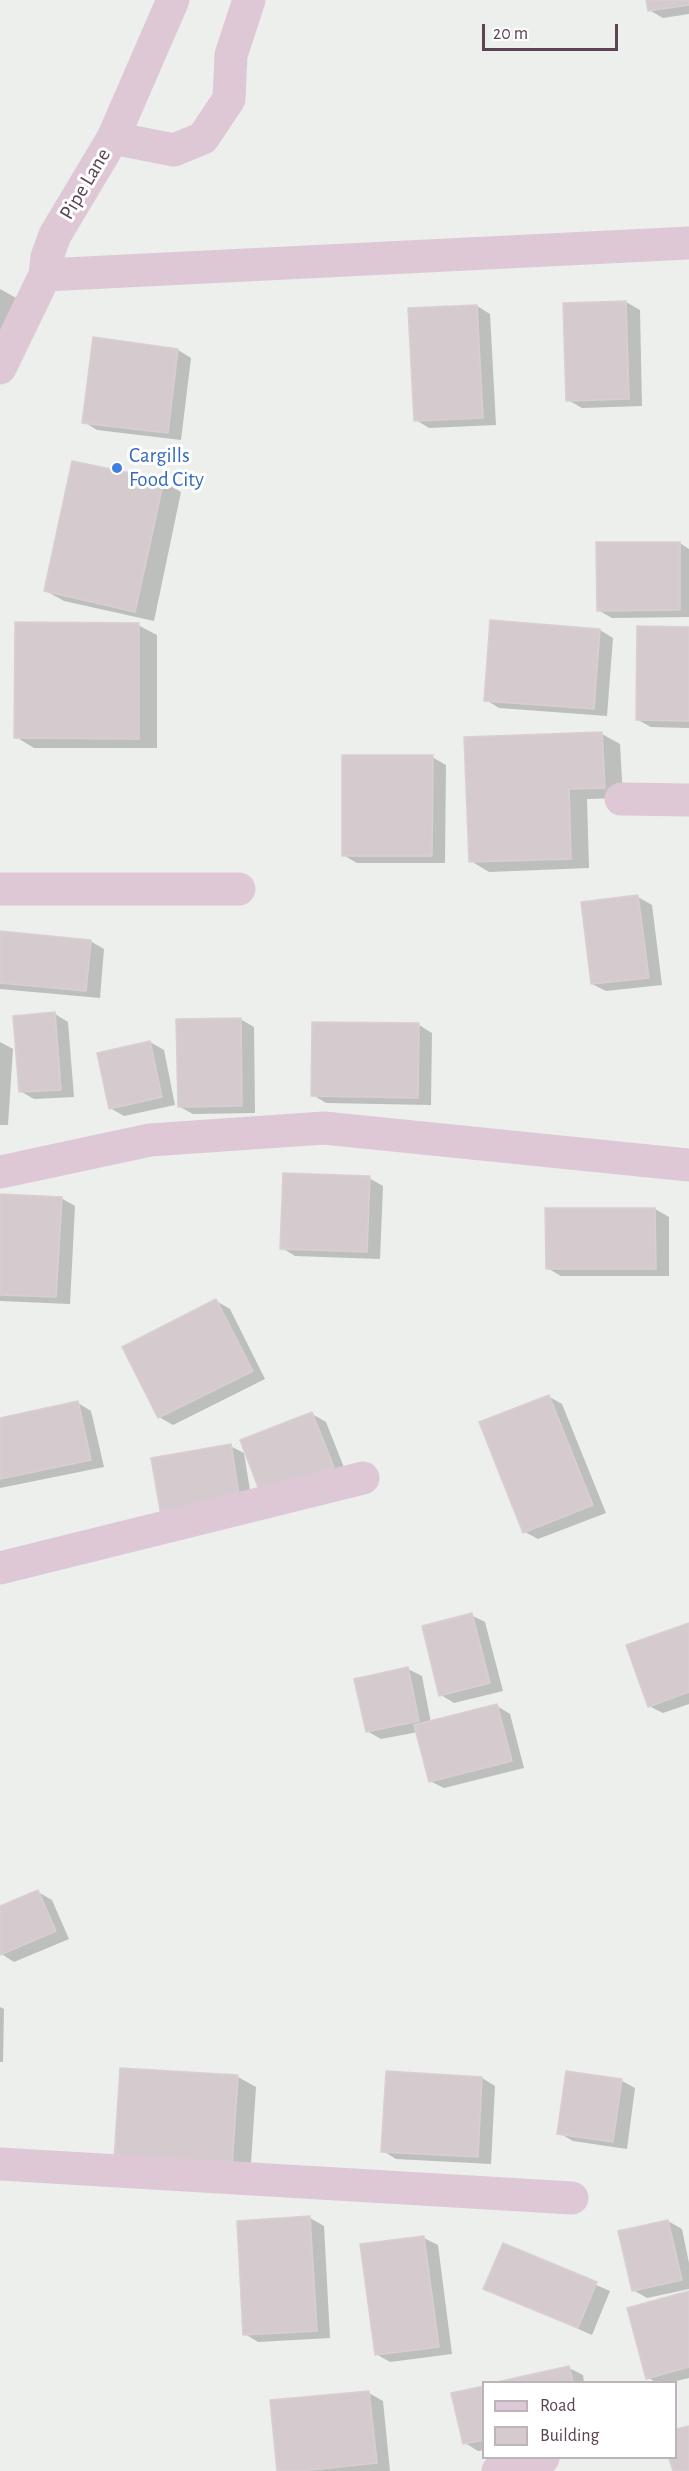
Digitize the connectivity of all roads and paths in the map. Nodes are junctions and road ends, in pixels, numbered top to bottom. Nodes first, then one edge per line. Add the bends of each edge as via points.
1 (173, 0) edge
2 (249, 0) edge
3 (113, 138) junction
4 (689, 243) edge
5 (45, 275) junction
6 (0, 368) edge
7 (621, 799) dead end
8 (689, 800) edge
9 (0, 889) edge
10 (239, 889) dead end
11 (689, 1165) edge
12 (0, 1172) edge
13 (363, 1478) dead end
14 (0, 1568) edge
15 (0, 2164) edge
16 (572, 2198) dead end
17 (537, 2459) edge
18 (498, 2471) edge

1 - 3 street, Pipe Lane
2 - 3 street via 231,55 229,99 202,138 174,150
3 - 5 street, Pipe Lane via 55,235
4 - 5 street
5 - 6 street, Pipe Lane
7 - 8 street
9 - 10 street
11 - 12 street via 324,1128 150,1140
13 - 14 street
15 - 16 street
17 - 18 street

